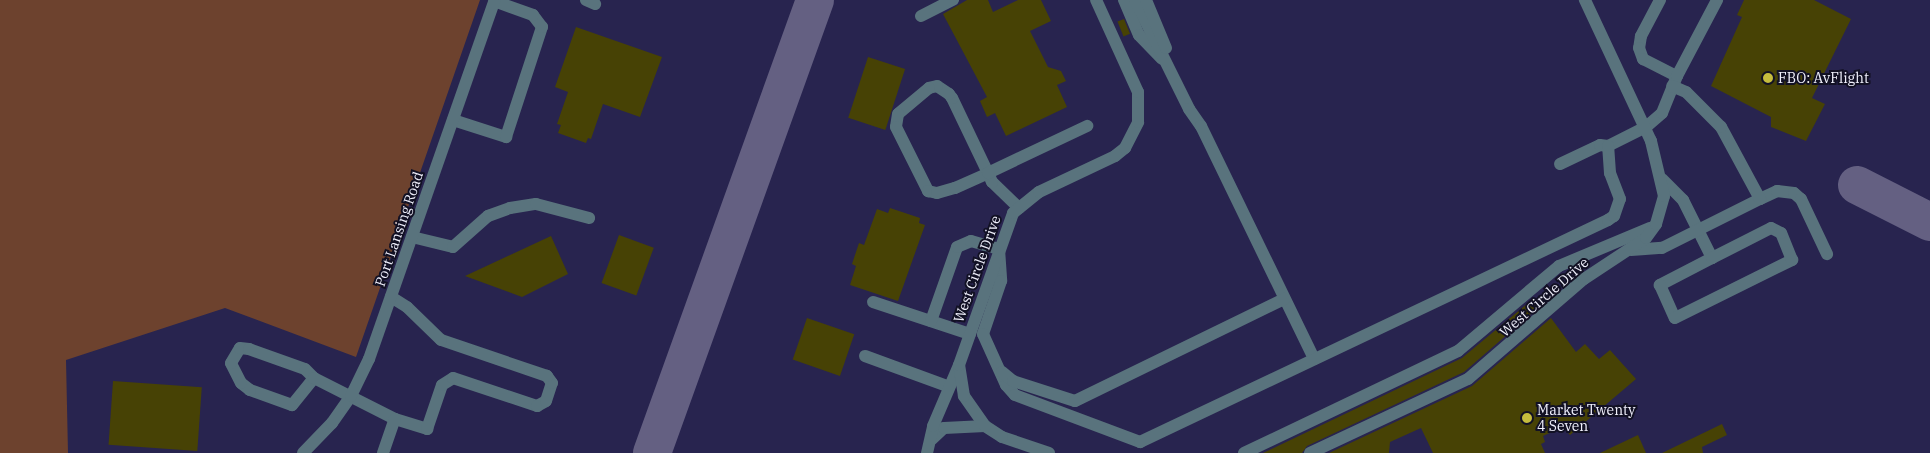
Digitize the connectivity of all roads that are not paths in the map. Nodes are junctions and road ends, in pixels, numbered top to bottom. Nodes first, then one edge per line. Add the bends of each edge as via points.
1 (953, 0) edge
2 (1096, 0) edge
3 (1124, 0) edge
4 (1134, 0) edge
5 (1146, 0) edge
6 (1585, 0) edge
7 (1660, 0) edge
8 (1717, 0) edge
9 (494, 1) edge
10 (921, 16) dead end
11 (1169, 62) junction
12 (1674, 81) junction
13 (453, 120) junction
14 (1087, 126) dead end
15 (1646, 127) junction
16 (1608, 146) junction
17 (1560, 164) dead end
18 (988, 173) junction
19 (1662, 179) junction
20 (1760, 199) junction
21 (1019, 208) junction
22 (589, 218) dead end
23 (1656, 224) junction
24 (1698, 230) junction
25 (412, 237) junction
26 (999, 249) junction
27 (1631, 250) junction
28 (1827, 254) dead end
29 (1712, 258) junction
30 (391, 297) junction
31 (1284, 299) junction
32 (873, 302) dead end
33 (930, 321) junction
34 (970, 334) junction
35 (865, 356) dead end
36 (1314, 359) junction
37 (959, 365) junction
38 (997, 368) junction
39 (314, 378) junction
40 (947, 386) junction
41 (352, 396) junction
42 (395, 419) junction
43 (984, 426) junction
44 (932, 439) junction
45 (302, 453) edge
46 (383, 453) edge
47 (927, 453) edge
48 (1049, 453) edge
49 (1244, 453) edge
50 (1310, 453) edge

1 - 10 street
2 - 21 street, West Circle Drive via 1138,92 1138,122 1125,148 1115,156 1039,192
3 - 11 street via 1144,43 1156,56
4 - 11 street
5 - 11 street via 1165,43
6 - 15 street, West Circle Drive
7 - 12 street via 1639,48 1643,59
8 - 12 street
9 - 13 street, Port Lansing Road
9 - 13 street via 533,16 542,27 506,137
11 - 31 street via 1189,109 1201,126
12 - 15 street via 1662,113
12 - 20 street via 1721,127
13 - 25 street, Port Lansing Road
14 - 18 street
15 - 16 street
15 - 19 street, West Circle Drive
16 - 17 street via 1600,145
16 - 36 street via 1608,165 1618,192 1619,208 1614,216
18 - 18 street via 949,94 937,86 929,88 898,114 896,127 928,191 946,191
18 - 21 street via 1000,192
19 - 23 street, West Circle Drive via 1664,196
19 - 24 street via 1680,194
20 - 24 street
20 - 28 street via 1777,191 1794,193 1801,199
21 - 26 street, West Circle Drive via 1007,226
22 - 25 street via 536,204 488,216 452,247
23 - 27 street, West Circle Drive
23 - 49 street via 1559,266 1458,351
24 - 27 street via 1662,248
24 - 29 street
25 - 30 street, Port Lansing Road
26 - 33 street via 971,241 956,247
26 - 34 street, West Circle Drive
26 - 38 street via 1001,281 983,334
27 - 50 street, West Circle Drive via 1584,279 1468,379
29 - 29 street via 1660,285 1675,318 1792,260 1781,233 1772,228
30 - 41 street, Port Lansing Road via 369,360
30 - 42 street via 407,307 441,340 546,376 552,383 546,401 537,406 453,378 442,384 427,429
31 - 36 street
31 - 38 street via 1075,401 1013,381
32 - 33 street
33 - 34 street
34 - 37 street, West Circle Drive
35 - 40 street
36 - 38 street via 1140,442 1015,395
37 - 40 street
37 - 43 street, West Circle Drive via 964,396
39 - 39 street via 305,369 249,349 240,348 231,363 241,383 250,390 292,405
39 - 41 street
40 - 44 street via 932,426
41 - 42 street
41 - 45 street, Port Lansing Road
42 - 46 street
43 - 44 street via 944,428
43 - 48 street, West Circle Drive via 1002,437
44 - 47 street

